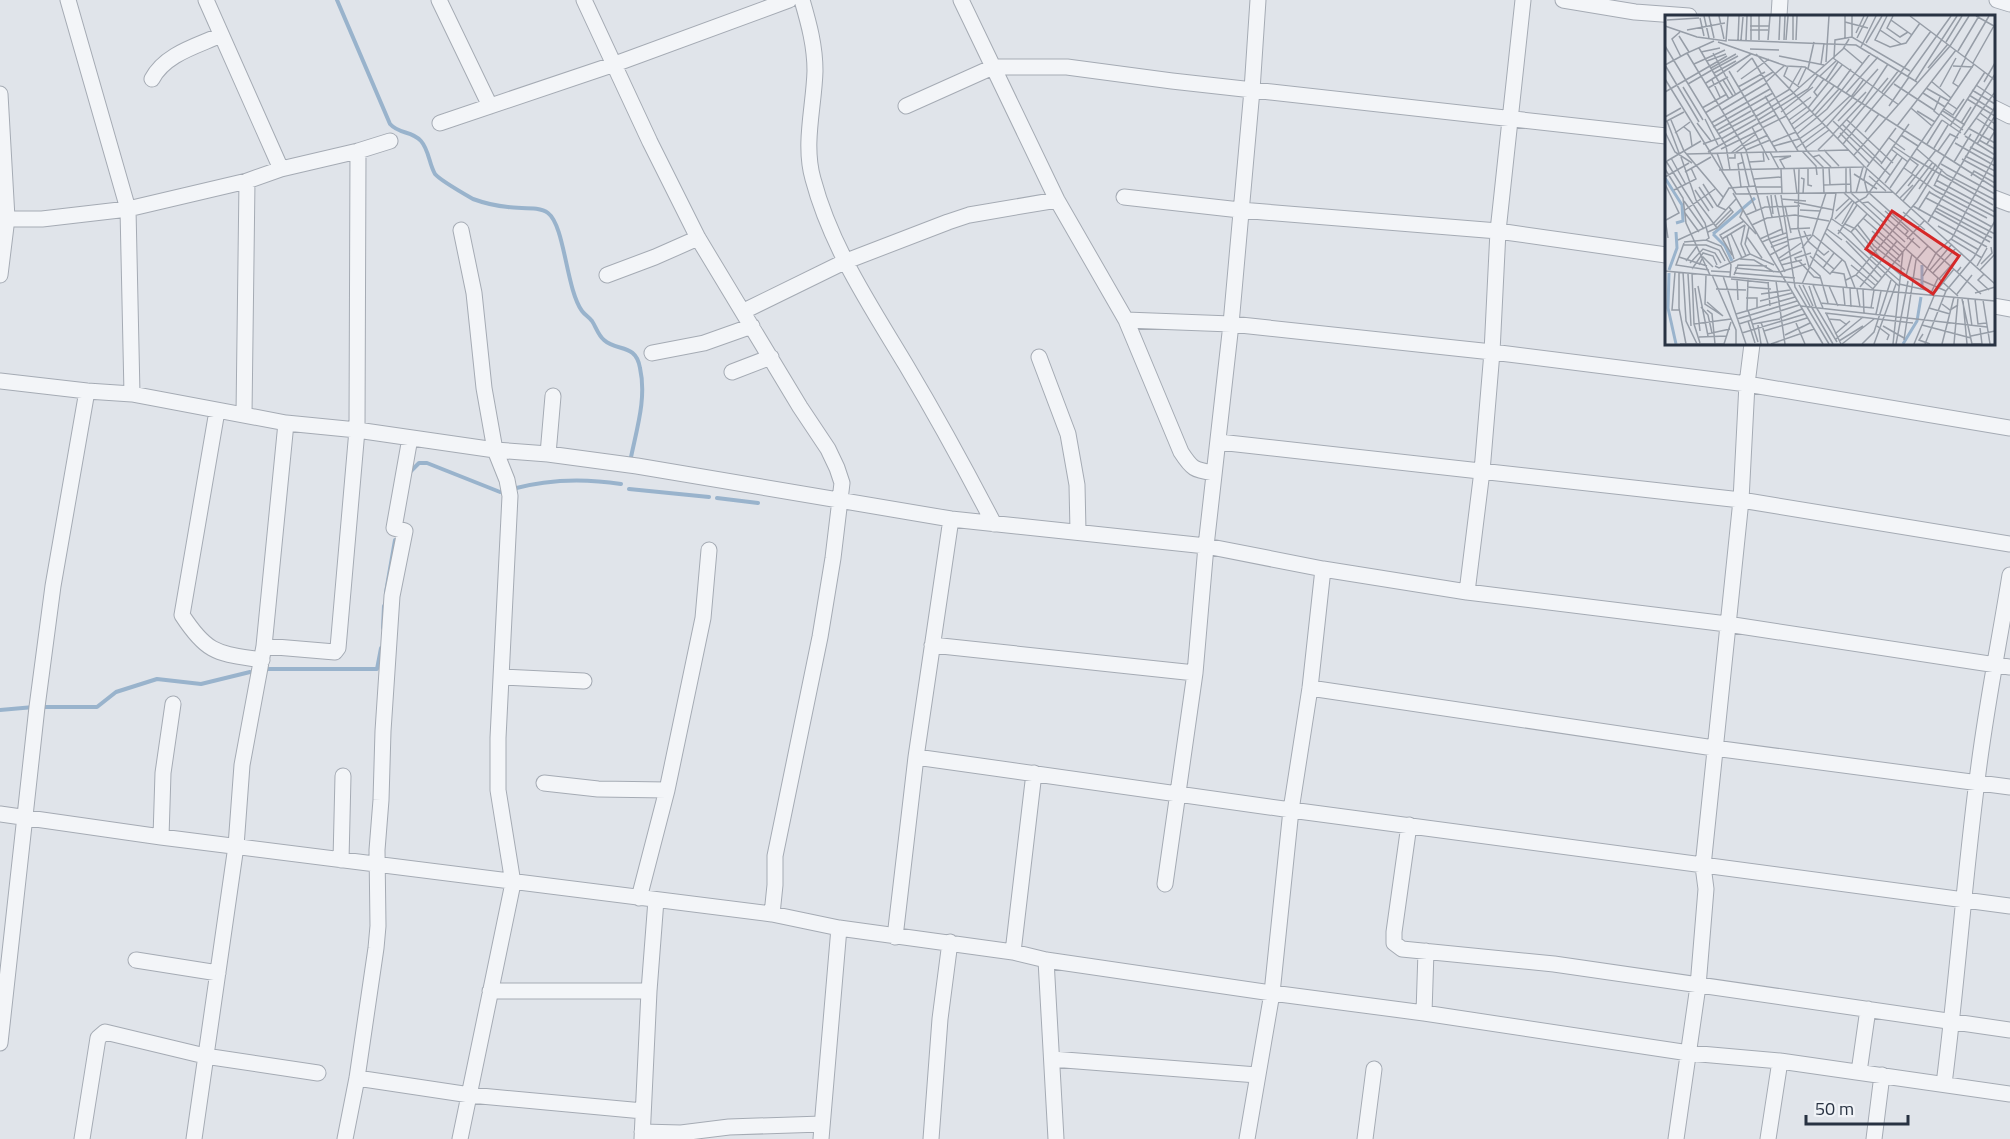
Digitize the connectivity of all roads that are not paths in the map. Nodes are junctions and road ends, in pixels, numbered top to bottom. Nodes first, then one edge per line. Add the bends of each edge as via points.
1 (68, 0) edge
2 (206, 0) edge
3 (439, 0) edge
4 (584, 0) edge
5 (789, 0) edge
6 (802, 0) edge
7 (961, 0) edge
8 (1258, 0) edge
9 (1522, 0) edge
10 (1563, 0) edge
11 (1780, 0) edge
12 (1997, 0) edge
13 (2010, 4) edge
14 (1676, 15) edge
15 (1779, 15) edge
16 (221, 35) junction
17 (615, 64) junction
18 (993, 67) junction
19 (152, 79) dead end
20 (1252, 90) junction
21 (0, 94) edge
22 (490, 106) junction
23 (906, 106) dead end
24 (1995, 108) edge
25 (2010, 116) edge
26 (1509, 120) junction
27 (440, 123) dead end
28 (1665, 136) edge
29 (390, 141) dead end
30 (358, 151) junction
31 (281, 169) junction
32 (248, 181) junction
33 (1124, 197) dead end
34 (1057, 200) junction
35 (128, 209) junction
36 (1240, 210) junction
37 (4, 218) edge
38 (461, 230) dead end
39 (1498, 231) junction
40 (698, 238) junction
41 (1665, 255) edge
42 (844, 262) junction
43 (0, 275) edge
44 (607, 275) dead end
45 (1995, 306) edge
46 (2010, 309) edge
47 (744, 311) junction
48 (1126, 320) junction
49 (1231, 324) junction
50 (752, 326) junction
51 (1752, 345) edge
52 (652, 352) dead end
53 (1492, 352) junction
54 (771, 357) junction
55 (1039, 357) dead end
56 (732, 372) dead end
57 (0, 381) edge
58 (1747, 384) junction
59 (87, 391) junction
60 (132, 394) junction
61 (553, 396) dead end
62 (217, 411) junction
63 (244, 414) junction
64 (286, 423) junction
65 (2010, 428) edge
66 (357, 430) junction
67 (410, 438) junction
68 (1219, 442) junction
69 (495, 450) junction
70 (548, 454) junction
71 (1482, 471) junction
72 (1214, 473) junction
73 (1741, 500) junction
74 (840, 501) junction
75 (951, 519) junction
76 (994, 524) junction
77 (1078, 531) junction
78 (2010, 544) edge
79 (1206, 546) junction
80 (709, 550) dead end
81 (1323, 569) junction
82 (2010, 575) edge
83 (1467, 592) junction
84 (1727, 624) junction
85 (932, 645) junction
86 (263, 653) junction
87 (2003, 667) edge
88 (1195, 673) junction
89 (501, 677) junction
90 (584, 681) dead end
91 (1310, 688) junction
92 (173, 704) dead end
93 (1714, 748) junction
94 (916, 757) junction
95 (1034, 773) junction
96 (343, 776) dead end
97 (1977, 781) junction
98 (544, 783) dead end
99 (2010, 787) edge
100 (666, 790) junction
101 (1178, 793) junction
102 (1291, 810) junction
103 (0, 814) edge
104 (26, 817) junction
105 (1409, 825) junction
106 (161, 837) junction
107 (237, 846) junction
108 (341, 860) junction
109 (377, 864) junction
110 (1703, 866) junction
111 (513, 883) junction
112 (1165, 884) dead end
113 (639, 898) junction
114 (1964, 899) junction
115 (656, 900) junction
116 (2010, 906) edge
117 (772, 914) junction
118 (839, 928) junction
119 (895, 937) junction
120 (950, 942) junction
121 (1426, 951) junction
122 (1013, 952) junction
123 (136, 960) dead end
124 (1046, 960) junction
125 (218, 973) junction
126 (1698, 986) junction
127 (490, 991) junction
128 (649, 991) junction
129 (1272, 993) junction
130 (1868, 1009) junction
131 (1424, 1013) junction
132 (1952, 1021) junction
133 (2010, 1030) edge
134 (0, 1043) edge
135 (1689, 1053) junction
136 (206, 1056) junction
137 (1052, 1059) junction
138 (1780, 1061) junction
139 (1374, 1069) dead end
140 (1859, 1072) junction
141 (318, 1073) dead end
142 (1257, 1075) junction
143 (1882, 1075) junction
144 (357, 1078) junction
145 (1944, 1084) junction
146 (2010, 1094) edge
147 (470, 1095) junction
148 (643, 1111) junction
149 (822, 1131) edge
150 (642, 1136) edge
151 (87, 1138) edge
152 (194, 1139) edge
153 (345, 1139) edge
154 (460, 1139) edge
155 (931, 1139) edge
156 (1056, 1139) edge
157 (1247, 1139) edge
158 (1365, 1139) edge
159 (1676, 1139) edge
160 (1768, 1139) edge
161 (1874, 1139) edge

1 - 35 street
2 - 16 street
3 - 22 street
4 - 17 street
5 - 17 street
6 - 42 street via 813,41 815,71 809,136 812,177
7 - 18 street
8 - 20 street
9 - 26 street
10 - 14 street
11 - 15 street
12 - 13 street
16 - 19 street via 170,58
16 - 31 street
17 - 22 street
17 - 40 street
18 - 20 street via 1067,67
18 - 23 street
18 - 34 street
20 - 26 street
20 - 36 street
21 - 37 street
22 - 27 street
24 - 25 street
26 - 28 street
26 - 39 street
29 - 30 street
30 - 31 street
30 - 66 street
31 - 32 street
32 - 35 street
32 - 63 street
33 - 36 street
34 - 42 street via 969,215
34 - 48 street
35 - 37 street via 42,219
35 - 60 street
36 - 39 street
36 - 49 street
37 - 43 street
38 - 69 street via 474,293
39 - 41 street
39 - 53 street
40 - 44 street
40 - 47 street
42 - 47 street
42 - 76 street via 941,424
45 - 46 street
47 - 50 street
48 - 49 street
48 - 72 street via 1181,452 1196,470
49 - 53 street
49 - 68 street
50 - 52 street via 704,342
50 - 54 street
51 - 58 street
53 - 58 street
53 - 71 street
54 - 56 street
54 - 74 street via 828,449 842,483
55 - 77 street via 1068,434 1077,485
57 - 59 street
58 - 65 street
58 - 73 street
59 - 60 street
59 - 104 street via 53,586
60 - 62 street
61 - 70 street
62 - 63 street
62 - 86 street via 182,615 197,638 220,654
63 - 64 street
64 - 66 street
64 - 86 street
66 - 67 street
66 - 86 street via 337,651
67 - 69 street
67 - 109 street via 394,528 405,531 392,596
68 - 71 street
68 - 72 street
69 - 70 street
69 - 89 street via 510,496
70 - 74 street
71 - 73 street
71 - 83 street
72 - 79 street
73 - 78 street
73 - 84 street
74 - 75 street
74 - 117 street via 820,637 774,856
75 - 76 street
75 - 85 street
76 - 77 street
77 - 79 street
79 - 81 street
79 - 88 street
80 - 100 street via 703,618
81 - 83 street
81 - 91 street
82 - 87 street
83 - 84 street
84 - 87 street
84 - 93 street
85 - 88 street
85 - 94 street
86 - 107 street via 242,765
87 - 97 street via 1987,705
88 - 101 street
89 - 90 street
89 - 111 street via 498,790
91 - 93 street
91 - 102 street
92 - 106 street via 163,773
93 - 97 street
93 - 110 street
94 - 95 street
94 - 119 street
95 - 101 street
95 - 122 street
96 - 108 street
97 - 99 street
97 - 114 street
98 - 100 street
100 - 113 street
101 - 102 street
101 - 112 street
102 - 105 street
102 - 129 street
103 - 104 street
104 - 106 street
104 - 134 street
105 - 110 street
105 - 121 street via 1394,943 1402,949
106 - 107 street
107 - 108 street
107 - 125 street
108 - 109 street
109 - 111 street
109 - 144 street via 377,937
110 - 114 street
110 - 126 street via 1706,889
111 - 113 street
111 - 127 street
113 - 115 street
114 - 116 street
114 - 132 street
115 - 117 street
115 - 128 street
117 - 118 street
118 - 119 street
118 - 149 street
119 - 120 street
120 - 122 street
120 - 155 street
121 - 126 street via 1554,964
121 - 131 street
122 - 124 street
123 - 125 street
124 - 129 street
124 - 137 street
125 - 136 street
126 - 130 street
126 - 135 street
127 - 128 street
127 - 147 street
128 - 148 street
129 - 131 street
129 - 142 street
130 - 132 street
130 - 140 street
131 - 135 street
132 - 133 street
132 - 145 street
135 - 138 street
135 - 159 street
136 - 141 street
136 - 151 street via 101,1034
136 - 152 street
137 - 142 street
137 - 156 street
138 - 140 street
138 - 160 street
139 - 158 street
140 - 143 street
142 - 157 street
143 - 145 street
143 - 161 street
144 - 147 street
144 - 153 street
145 - 146 street
147 - 148 street
147 - 154 street
148 - 150 street
149 - 150 street via 729,1127

